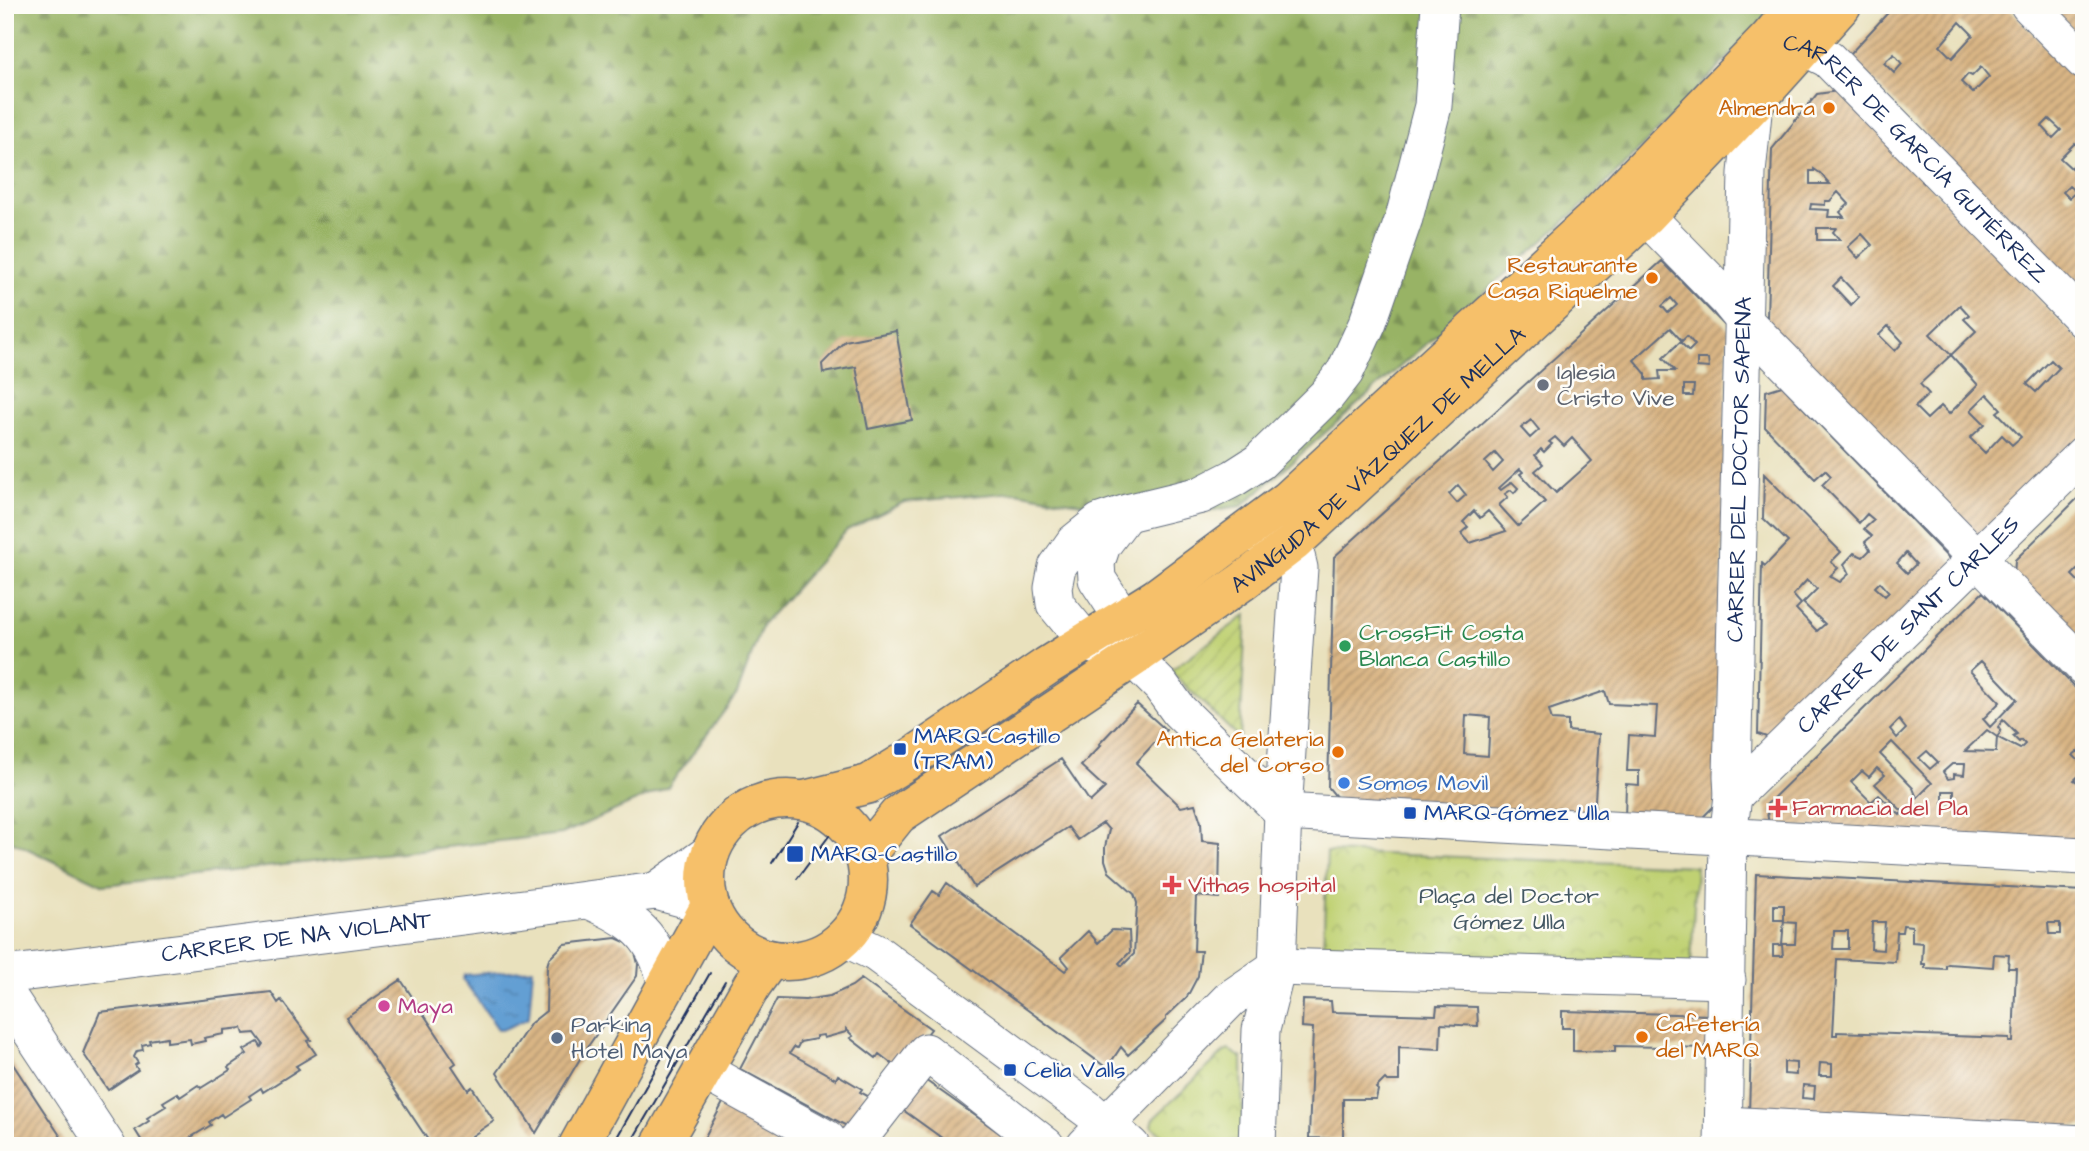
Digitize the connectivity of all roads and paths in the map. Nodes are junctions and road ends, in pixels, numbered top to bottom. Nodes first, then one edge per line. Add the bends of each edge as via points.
1 (1440, 5) edge
2 (1797, 5) edge
3 (1842, 5) edge
4 (2029, 5) edge
5 (1787, 43) junction
6 (2084, 61) edge
7 (1754, 103) junction
8 (1638, 200) junction
9 (1743, 318) junction
10 (2084, 320) edge
11 (2084, 454) edge
12 (1127, 513) junction
13 (1239, 538) junction
14 (1293, 543) junction
15 (1979, 558) junction
16 (1124, 620) junction
17 (1087, 643) junction
18 (1133, 658) junction
19 (2084, 667) edge
20 (1733, 796) junction
21 (805, 800) junction
22 (1283, 812) junction
23 (1728, 837) junction
24 (711, 852) junction
25 (865, 856) junction
26 (2084, 856) edge
27 (656, 891) junction
28 (589, 900) junction
29 (710, 906) junction
30 (845, 938) junction
31 (770, 960) junction
32 (1277, 967) junction
33 (5, 975) edge
34 (1727, 980) junction
35 (667, 985) junction
36 (5, 992) edge
37 (702, 1070) junction
38 (1723, 1135) edge
39 (1107, 1139) edge
40 (856, 1141) edge
41 (2084, 1144) edge
42 (107, 1146) edge
43 (578, 1146) edge
44 (660, 1146) edge
45 (1046, 1146) edge
46 (1257, 1146) edge

1 - 12 street via 1433,106 1404,218 1368,322 1345,372 1259,462 1201,495
2 - 5 main road, AVINGUDA DE VÁZQUEZ DE MELLA
3 - 5 main road, AVINGUDA DE VÁZQUEZ DE MELLA
4 - 6 street
5 - 7 main road, AVINGUDA DE VÁZQUEZ DE MELLA
5 - 8 main road, AVINGUDA DE VÁZQUEZ DE MELLA
5 - 10 street, CARRER DE GARCÍA GUTIÉRREZ via 1828,59
7 - 8 main road, AVINGUDA DE VÁZQUEZ DE MELLA
7 - 9 street, CARRER DEL DOCTOR SAPENA via 1746,173
8 - 9 street
8 - 13 main road, AVINGUDA DE VÁZQUEZ DE MELLA via 1592,221 1288,500
8 - 14 main road, AVINGUDA DE VÁZQUEZ DE MELLA
9 - 15 street
9 - 20 street, CARRER DEL DOCTOR SAPENA
11 - 15 street, CARRER DE SANT CARLES
12 - 16 street via 1102,545 1096,563 1097,579
12 - 17 street via 1100,522 1074,543 1057,567 1055,604
13 - 14 street
13 - 16 main road, AVINGUDA DE VÁZQUEZ DE MELLA
14 - 18 main road, AVINGUDA DE VÁZQUEZ DE MELLA
14 - 22 street via 1299,568
15 - 19 street
15 - 20 street, CARRER DE SANT CARLES
16 - 17 main road, AVINGUDA DE VÁZQUEZ DE MELLA
16 - 18 street
17 - 18 street
17 - 21 main road, AVINGUDA DE VÁZQUEZ DE MELLA via 869,784
18 - 22 street via 1179,711
18 - 25 main road, AVINGUDA DE VÁZQUEZ DE MELLA via 898,815
20 - 23 street, CARRER DEL DOCTOR SAPENA
21 - 24 main road via 767,801 748,808 720,834
21 - 25 main road via 843,820
22 - 23 street
22 - 32 street
23 - 26 street
23 - 34 street
24 - 27 street, CARRER DE NA VIOLANT
24 - 29 main road via 706,870
25 - 30 main road via 868,891 856,924
27 - 28 street, CARRER DE NA VIOLANT
27 - 29 street, CARRER DE NA VIOLANT
28 - 33 street, CARRER DE NA VIOLANT
28 - 35 street via 634,923 651,944
29 - 31 main road via 723,930 744,949
29 - 35 main road
30 - 31 main road via 810,958
30 - 39 street via 876,953 1090,1111
31 - 37 main road
32 - 34 street
32 - 39 street via 1230,999
32 - 46 street via 1261,1030
34 - 38 street
35 - 43 main road
36 - 42 street
37 - 40 street
37 - 44 main road
38 - 41 street
40 - 45 street via 926,1052

